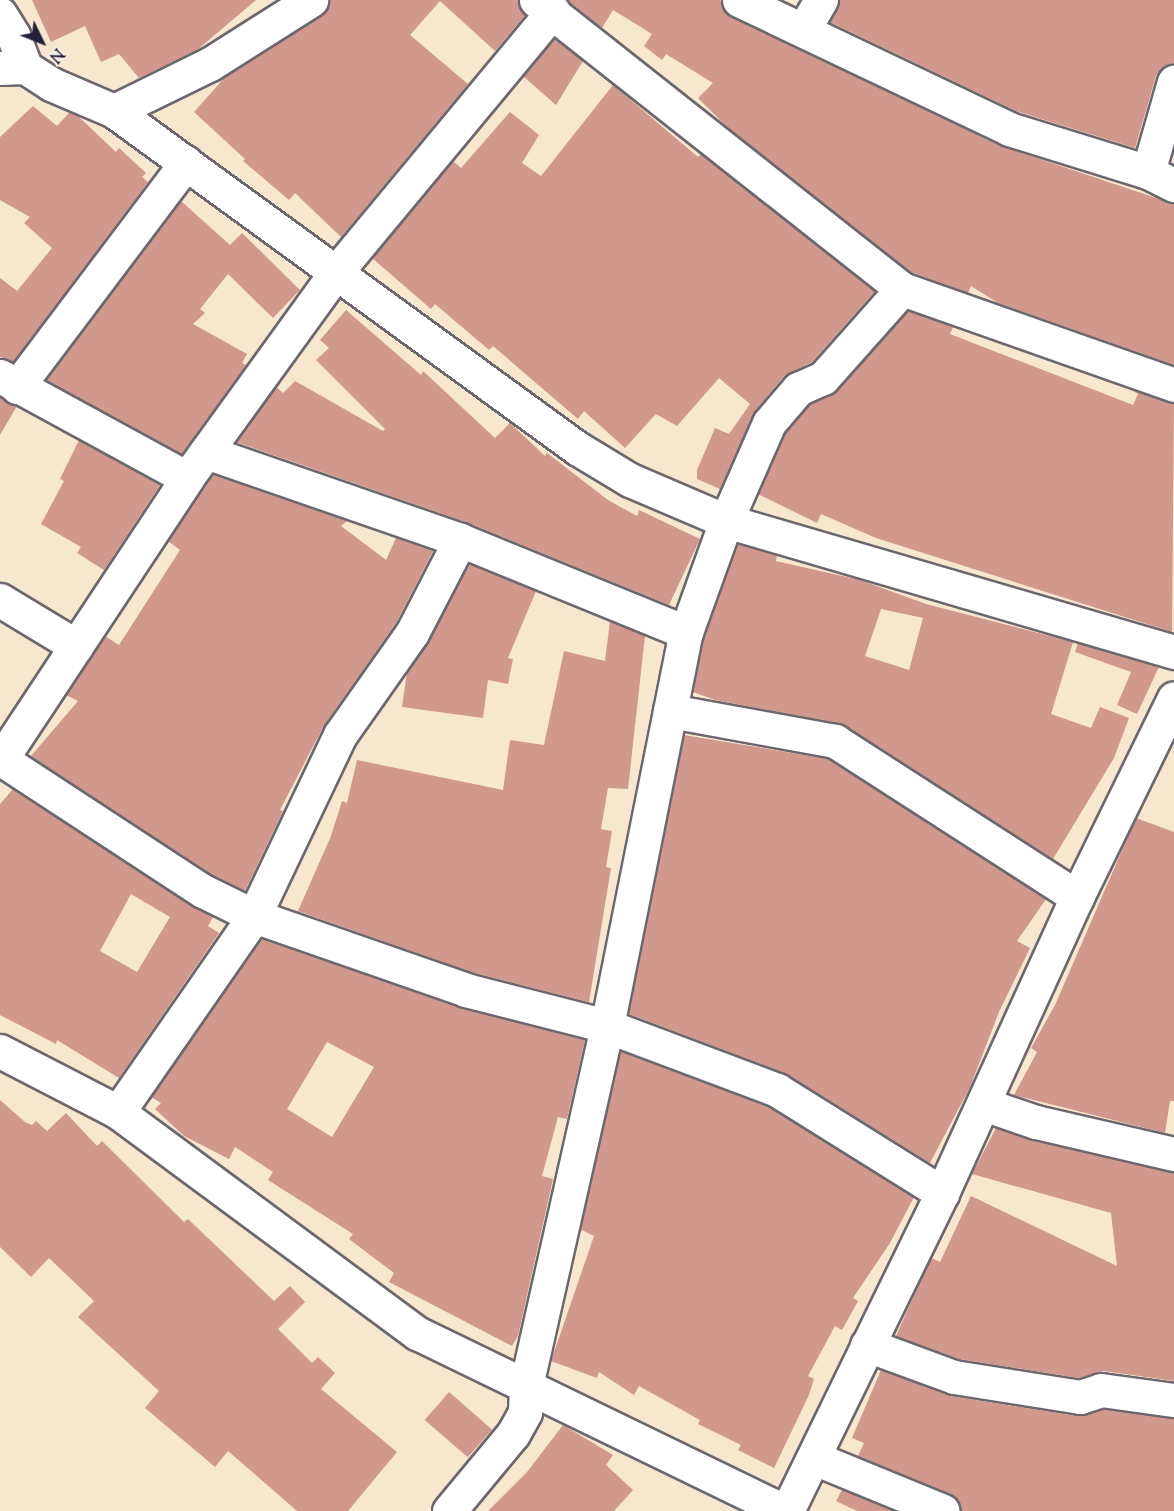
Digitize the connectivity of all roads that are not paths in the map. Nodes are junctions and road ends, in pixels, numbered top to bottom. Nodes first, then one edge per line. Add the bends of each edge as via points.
1 (311, 0) edge
2 (739, 0) edge
3 (821, 0) edge
4 (544, 6) edge
5 (0, 14) edge
6 (804, 29) junction
7 (13, 67) edge
8 (1174, 82) edge
9 (114, 111) junction
10 (186, 163) junction
11 (1161, 178) edge
12 (337, 271) junction
13 (902, 289) junction
14 (9, 382) edge
15 (1174, 385) edge
16 (206, 452) junction
17 (187, 478) junction
18 (726, 521) junction
19 (460, 540) junction
20 (0, 600) edge
21 (686, 632) junction
22 (76, 646) junction
23 (1174, 652) edge
24 (1174, 698) edge
25 (670, 711) junction
26 (1, 760) edge
27 (1077, 897) junction
28 (254, 916) junction
29 (607, 1026) junction
30 (0, 1052) edge
31 (983, 1104) junction
32 (118, 1112) junction
33 (1174, 1154) edge
34 (942, 1193) junction
35 (867, 1345) junction
36 (526, 1386) junction
37 (1174, 1400) edge
38 (814, 1458) junction
39 (449, 1511) edge
40 (785, 1511) edge
41 (943, 1511) edge

1 - 9 street via 210,64
2 - 6 street
3 - 6 street
4 - 12 street
4 - 13 street
5 - 7 street via 14,35
6 - 11 street via 1009,129
7 - 9 street
8 - 11 street
9 - 10 street
10 - 12 street
10 - 14 street
12 - 16 street
12 - 18 street via 578,448 630,480
13 - 15 street
13 - 18 street via 823,378 798,389 769,423
14 - 17 street
16 - 17 street
16 - 19 street
17 - 22 street
18 - 21 street
18 - 23 street
19 - 21 street
19 - 28 street via 412,633 340,735
20 - 22 street
21 - 25 street
22 - 26 street
24 - 27 street
25 - 27 street via 836,741
25 - 29 street
26 - 28 street via 203,891
27 - 31 street
28 - 29 street via 465,990
28 - 32 street
29 - 34 street via 777,1090
29 - 36 street
30 - 32 street
31 - 33 street via 1036,1122
31 - 34 street
32 - 36 street via 417,1333
34 - 35 street
35 - 37 street via 954,1377 1080,1397 1101,1390
35 - 38 street
36 - 39 street via 525,1412 513,1434
36 - 40 street
38 - 40 street
38 - 41 street

